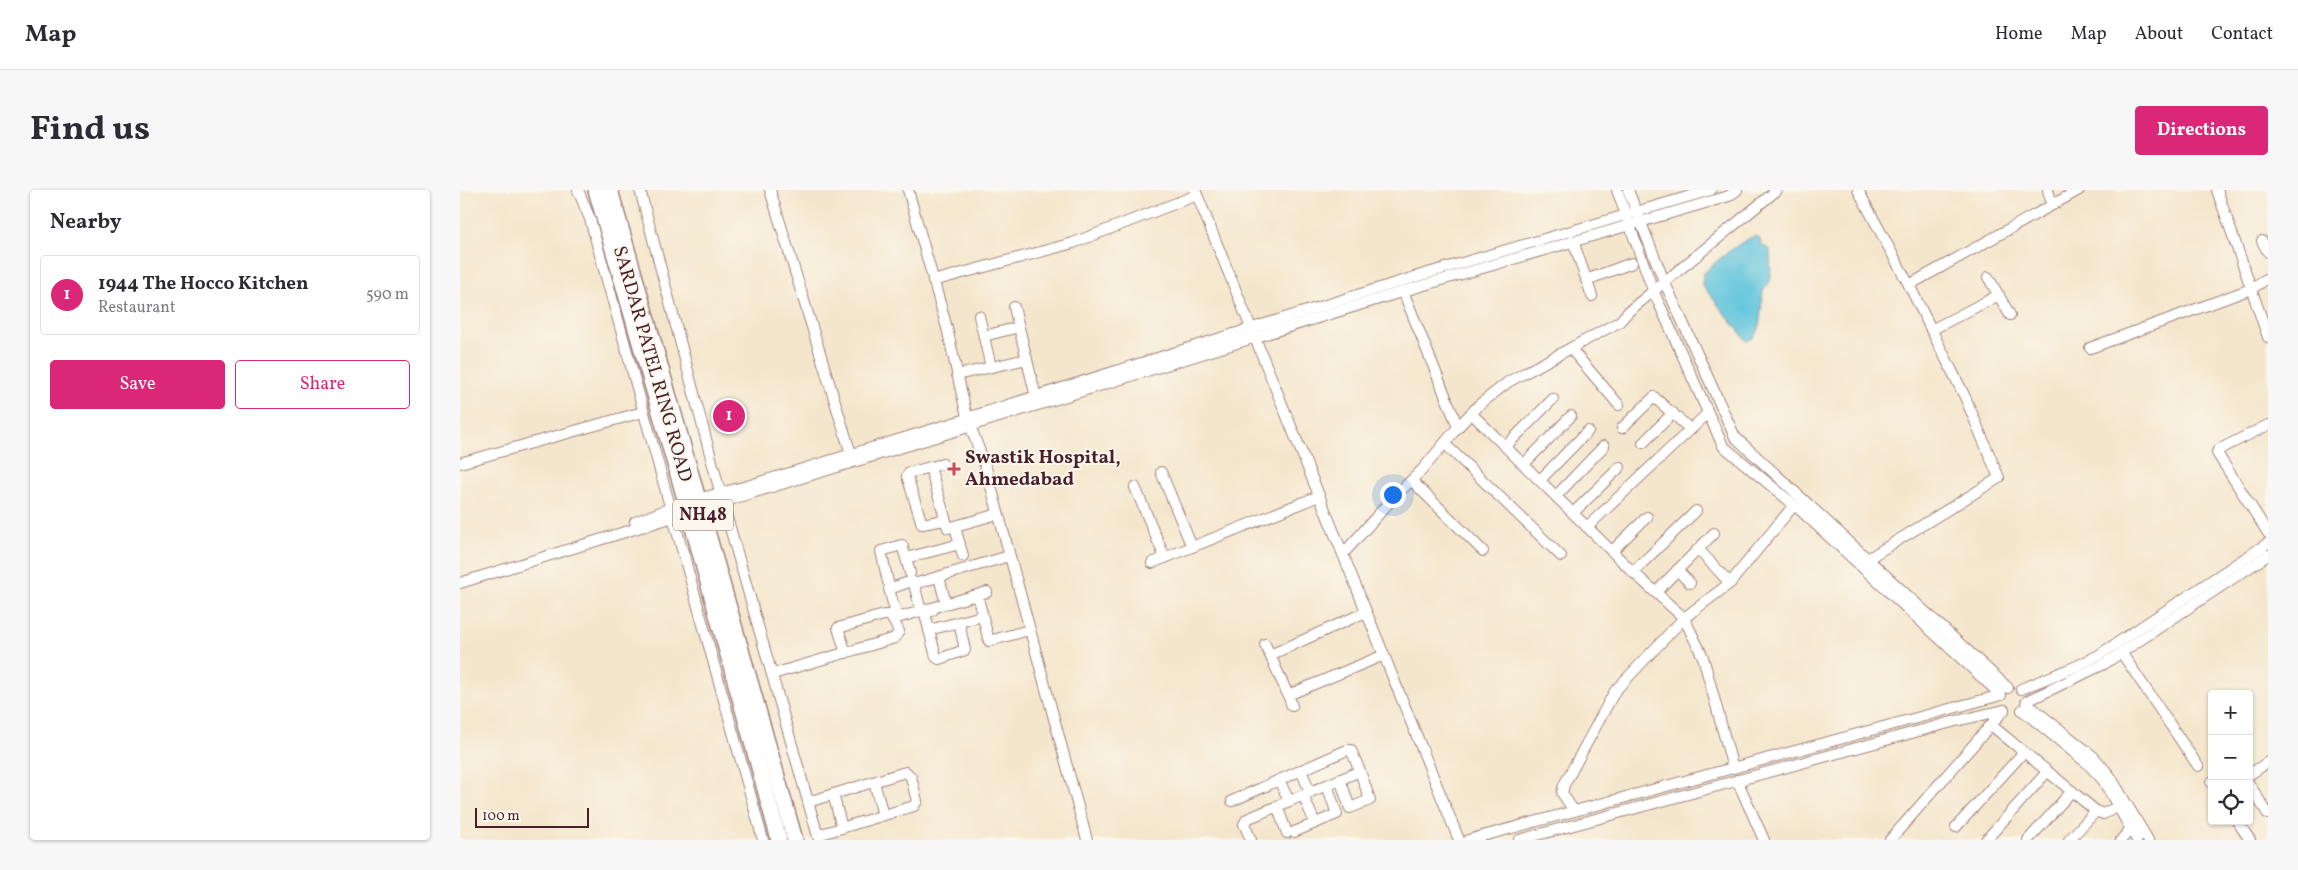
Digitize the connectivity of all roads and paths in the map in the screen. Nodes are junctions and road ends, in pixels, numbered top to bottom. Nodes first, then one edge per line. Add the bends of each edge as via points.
1 (578, 190) edge
2 (596, 190) edge
3 (610, 190) edge
4 (640, 190) edge
5 (770, 190) edge
6 (908, 190) edge
7 (1617, 190) edge
8 (1628, 190) edge
9 (1711, 190) edge
10 (1737, 190) edge
11 (1777, 190) edge
12 (1858, 190) edge
13 (2048, 190) edge
14 (2079, 190) edge
15 (2217, 190) edge
16 (1196, 192) edge
17 (2052, 205) junction
18 (1633, 218) junction
19 (1573, 241) junction
20 (2262, 241) dead end
21 (2268, 252) edge
22 (1632, 263) dead end
23 (1988, 277) dead end
24 (2268, 278) edge
25 (1586, 280) junction
26 (933, 281) junction
27 (1664, 281) junction
28 (1909, 285) junction
29 (2252, 289) junction
30 (1654, 290) junction
31 (1403, 291) junction
32 (1999, 295) junction
33 (1592, 296) dead end
34 (1014, 307) dead end
35 (2010, 315) dead end
36 (979, 316) dead end
37 (1019, 328) junction
38 (1931, 330) junction
39 (1253, 333) junction
40 (984, 336) junction
41 (2268, 338) edge
42 (2090, 348) dead end
43 (1571, 349) junction
44 (1026, 359) junction
45 (991, 367) junction
46 (957, 375) junction
47 (1036, 396) junction
48 (1553, 399) dead end
49 (1618, 405) dead end
50 (643, 412) junction
51 (1471, 413) junction
52 (1673, 413) junction
53 (1708, 413) junction
54 (1571, 416) dead end
55 (968, 423) junction
56 (2268, 425) edge
57 (1458, 427) junction
58 (1622, 428) dead end
59 (1690, 429) junction
60 (1588, 431) dead end
61 (1643, 442) dead end
62 (1445, 444) junction
63 (1506, 446) junction
64 (1604, 446) dead end
65 (851, 454) junction
66 (460, 463) edge
67 (943, 464) dead end
68 (1524, 464) junction
69 (1620, 467) dead end
70 (930, 468) junction
71 (1161, 472) dead end
72 (1412, 480) junction
73 (1540, 480) junction
74 (1135, 487) dead end
75 (1319, 496) junction
76 (1556, 496) junction
77 (722, 498) junction
78 (1794, 505) junction
79 (687, 508) junction
80 (1696, 511) dead end
81 (1573, 513) junction
82 (998, 514) junction
83 (1647, 517) dead end
84 (945, 520) junction
85 (1587, 526) junction
86 (955, 527) junction
87 (1714, 533) dead end
88 (2268, 533) edge
89 (2268, 543) edge
90 (960, 544) junction
91 (1192, 547) junction
92 (1698, 549) junction
93 (1483, 551) dead end
94 (1612, 551) junction
95 (1343, 554) junction
96 (2268, 555) edge
97 (963, 556) dead end
98 (1009, 556) junction
99 (1561, 556) dead end
100 (906, 558) junction
101 (1165, 558) junction
102 (1868, 558) junction
103 (1152, 563) dead end
104 (1677, 570) junction
105 (1634, 572) junction
106 (910, 573) dead end
107 (460, 576) edge
108 (939, 577) junction
109 (888, 582) dead end
110 (460, 583) edge
111 (1690, 583) dead end
112 (1730, 583) junction
113 (914, 584) junction
114 (1656, 592) junction
115 (985, 595) junction
116 (946, 604) junction
117 (921, 611) junction
118 (1366, 612) junction
119 (982, 616) junction
120 (1684, 618) junction
121 (959, 622) junction
122 (929, 630) junction
123 (1029, 630) junction
124 (1266, 644) dead end
125 (2121, 652) junction
126 (846, 653) junction
127 (1270, 655) junction
128 (1384, 656) junction
129 (773, 674) junction
130 (2021, 688) junction
131 (2004, 691) junction
132 (1288, 695) junction
133 (2025, 705) junction
134 (1292, 706) dead end
135 (2004, 710) junction
136 (1991, 725) junction
137 (2023, 753) junction
138 (2268, 762) edge
139 (2198, 766) dead end
140 (1733, 768) junction
141 (1301, 770) junction
142 (1360, 771) junction
143 (2047, 772) junction
144 (2253, 772) edge
145 (1340, 779) junction
146 (1279, 780) junction
147 (1737, 780) junction
148 (874, 782) junction
149 (1326, 785) junction
150 (2253, 790) edge
151 (2072, 792) junction
152 (833, 794) junction
153 (1307, 794) junction
154 (1232, 801) dead end
155 (1289, 801) junction
156 (808, 802) junction
157 (1277, 806) junction
158 (2119, 806) junction
159 (1574, 811) junction
160 (2096, 811) junction
161 (2268, 814) edge
162 (883, 815) junction
163 (1315, 823) junction
164 (2134, 825) junction
165 (2240, 825) edge
166 (1956, 827) dead end
167 (842, 828) junction
168 (818, 838) edge
169 (763, 840) edge
170 (779, 840) edge
171 (795, 840) edge
172 (1087, 840) edge
173 (1252, 840) edge
174 (1459, 840) edge
175 (1468, 840) edge
176 (1519, 840) edge
177 (1764, 840) edge
178 (1890, 840) edge
179 (1986, 840) edge
180 (2028, 840) edge
181 (2069, 840) edge
182 (2121, 840) edge
183 (2137, 840) edge
184 (2148, 840) edge
185 (2250, 840) edge

1 - 50 street, SARDAR PATEL RING ROAD via 590,219
2 - 79 highway, SARDAR PATEL RING ROAD / NH48
3 - 79 highway, SARDAR PATEL RING ROAD / NH48
4 - 77 street, SARDAR PATEL RING ROAD
5 - 65 street
6 - 26 street
7 - 18 street
8 - 18 street
9 - 18 street
10 - 18 street via 1729,196
11 - 27 street
12 - 28 street
13 - 17 street
14 - 17 street
15 - 29 street
16 - 26 street via 1073,244
16 - 39 street
17 - 28 street
18 - 19 street
18 - 27 street
18 - 30 street
18 - 39 street
19 - 25 street
19 - 31 street
20 - 21 street
22 - 25 street
23 - 32 street
24 - 29 street
25 - 33 street
26 - 46 street
27 - 30 street
27 - 102 street via 1735,437
28 - 38 street
29 - 41 street
29 - 42 street
30 - 43 street via 1619,322
30 - 53 street
31 - 39 street
31 - 57 street
32 - 35 street
32 - 38 street
34 - 37 street
36 - 40 street
37 - 40 street
37 - 44 street
38 - 102 street via 1965,397 1999,478
39 - 47 street
39 - 55 street
39 - 75 street
40 - 45 street
43 - 49 street
43 - 51 street via 1508,382
44 - 45 street
44 - 47 street
45 - 46 street
46 - 55 street
47 - 55 street
48 - 63 street
50 - 66 street
50 - 79 street, SARDAR PATEL RING ROAD
51 - 57 street
51 - 63 street
52 - 58 street via 1654,397
52 - 59 street
52 - 61 street
53 - 59 street
53 - 78 street via 1723,446
54 - 68 street
55 - 65 street
55 - 77 street
55 - 82 street via 986,468
56 - 88 street via 2217,453
57 - 62 street
59 - 85 street
60 - 73 street
62 - 72 street
62 - 99 street
63 - 68 street
64 - 76 street
65 - 77 street
67 - 70 street
68 - 73 street
69 - 81 street
70 - 84 street
70 - 84 street via 907,476 921,523
71 - 91 street
72 - 93 street
72 - 95 street
73 - 76 street
74 - 101 street
75 - 91 street
75 - 95 street
76 - 81 street
77 - 79 street
77 - 129 street, SARDAR PATEL RING ROAD
78 - 112 street
78 - 131 street
79 - 107 street
79 - 110 street
79 - 169 street, SARDAR PATEL RING ROAD
79 - 170 highway, SARDAR PATEL RING ROAD / NH48
79 - 171 highway, SARDAR PATEL RING ROAD / NH48
80 - 105 street
81 - 85 street
82 - 86 street
82 - 98 street
83 - 94 street
84 - 86 street via 948,528
85 - 94 street
86 - 90 street
87 - 92 street
89 - 130 street via 2099,655
90 - 97 street
90 - 100 street
91 - 101 street
92 - 104 street
92 - 112 street
94 - 105 street
95 - 118 street
96 - 125 street
98 - 108 street
98 - 123 street
100 - 106 street
100 - 109 street via 902,545 880,551
101 - 103 street
102 - 131 street
104 - 111 street
104 - 114 street
105 - 114 street
108 - 113 street
108 - 116 street
112 - 120 street
113 - 117 street
113 - 117 street via 912,581 889,588 891,599 898,618
114 - 120 street
115 - 116 street
115 - 119 street
115 - 122 street via 926,612
116 - 117 street
118 - 127 street
118 - 128 street
119 - 121 street
119 - 123 street via 989,641
120 - 140 street via 1703,657
120 - 159 street via 1615,691 1564,784 1562,793
121 - 122 street
121 - 122 street via 965,650 939,659 936,658
123 - 172 street
124 - 127 street
125 - 133 street
125 - 139 street
126 - 126 street via 895,638 899,632 894,618 884,615 838,628
126 - 129 street
127 - 132 street
128 - 132 street
128 - 174 street
129 - 156 street, SARDAR PATEL RING ROAD
130 - 131 street
130 - 133 street
131 - 135 street via 2001,704
131 - 140 street
132 - 134 street
133 - 135 street via 2013,714
133 - 158 street via 2103,780
133 - 164 street via 2094,757 2110,776
135 - 136 street
135 - 147 street
136 - 137 street
136 - 178 street
137 - 143 street
137 - 166 street
138 - 144 street
140 - 159 street
141 - 142 street via 1349,750
141 - 146 street
141 - 153 street
142 - 145 street
142 - 145 street via 1371,798 1350,808
143 - 151 street
143 - 179 street
145 - 149 street
146 - 154 street
146 - 155 street
147 - 176 street
147 - 177 street
148 - 152 street
148 - 162 street
148 - 162 street via 906,772 912,777 916,804
149 - 153 street
149 - 163 street via 1337,814
150 - 161 street
151 - 160 street
151 - 180 street
152 - 156 street
152 - 167 street
153 - 155 street
153 - 163 street
155 - 157 street
156 - 168 street, SARDAR PATEL RING ROAD
157 - 163 street via 1290,833
157 - 173 street via 1245,822
158 - 160 street via 2103,814
158 - 164 street
159 - 175 street
160 - 181 street
162 - 167 street
164 - 182 street
164 - 183 street
164 - 184 street
165 - 185 street
167 - 168 street

